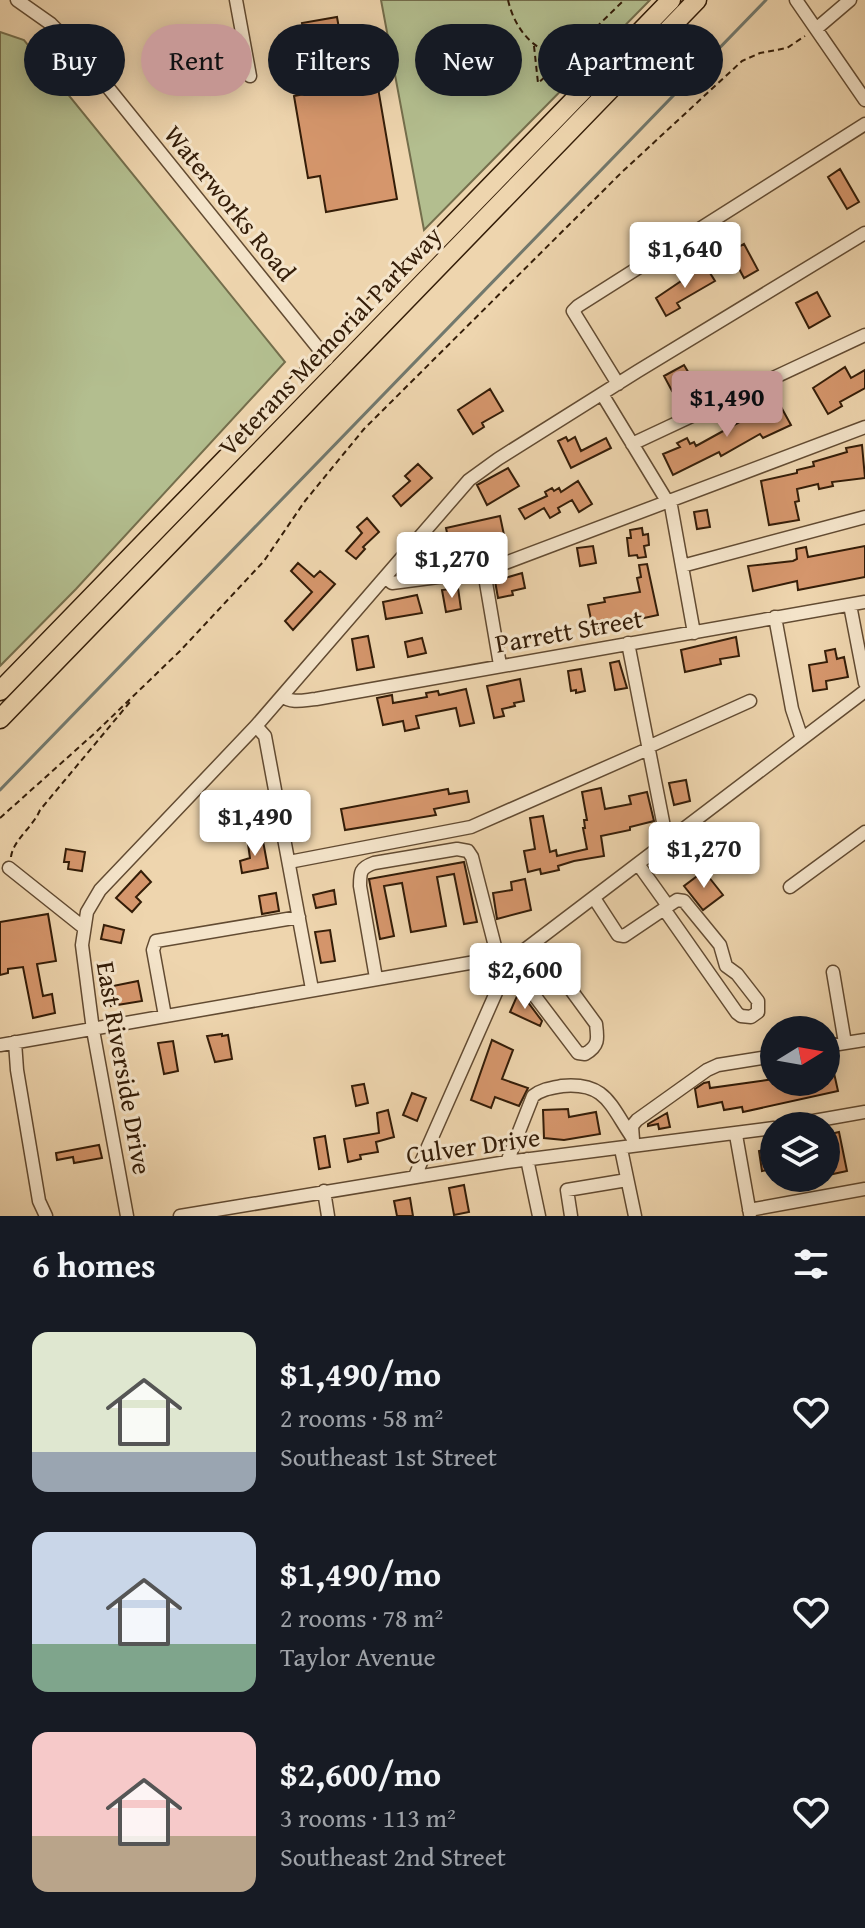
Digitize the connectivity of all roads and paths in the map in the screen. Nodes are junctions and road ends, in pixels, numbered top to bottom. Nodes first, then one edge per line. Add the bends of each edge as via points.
1 (17, 0) edge
2 (236, 0) edge
3 (508, 0) edge
4 (624, 0) edge
5 (671, 0) edge
6 (697, 0) edge
7 (796, 0) edge
8 (850, 0) edge
9 (240, 24) edge
10 (600, 24) edge
11 (816, 29) junction
12 (534, 45) junction
13 (538, 47) edge
14 (538, 83) edge
15 (865, 100) edge
16 (865, 124) edge
17 (865, 233) edge
18 (865, 335) edge
19 (325, 356) junction
20 (337, 371) junction
21 (618, 384) junction
22 (602, 394) junction
23 (865, 427) edge
24 (632, 444) junction
25 (668, 500) junction
26 (865, 517) edge
27 (682, 566) junction
28 (484, 571) junction
29 (385, 577) junction
30 (865, 602) edge
31 (850, 605) junction
32 (775, 617) junction
33 (694, 633) junction
34 (628, 643) junction
35 (500, 665) junction
36 (865, 683) edge
37 (0, 691) edge
38 (865, 691) edge
39 (138, 692) junction
40 (282, 696) junction
41 (750, 701) dead end
42 (0, 719) edge
43 (256, 726) junction
44 (802, 739) junction
45 (648, 748) junction
46 (0, 818) edge
47 (865, 832) edge
48 (670, 839) junction
49 (289, 862) junction
50 (638, 864) junction
51 (9, 868) joint
52 (790, 887) dead end
53 (594, 898) junction
54 (666, 908) junction
55 (299, 917) junction
56 (83, 927) junction
57 (536, 942) junction
58 (506, 962) junction
59 (833, 972) dead end
60 (376, 978) junction
61 (312, 989) junction
62 (165, 1016) junction
63 (93, 1030) junction
64 (865, 1040) edge
65 (15, 1042) junction
66 (845, 1043) junction
67 (840, 1044) edge
68 (0, 1045) edge
69 (760, 1058) edge
70 (865, 1112) edge
71 (840, 1116) edge
72 (760, 1131) edge
73 (736, 1135) junction
74 (629, 1144) junction
75 (527, 1159) junction
76 (507, 1162) junction
77 (415, 1176) junction
78 (627, 1180) junction
79 (865, 1189) edge
80 (324, 1191) junction
81 (750, 1213) edge
82 (46, 1216) edge
83 (127, 1216) edge
84 (180, 1216) edge
85 (328, 1216) edge
86 (539, 1216) edge
87 (571, 1216) edge
88 (635, 1216) edge

1 - 19 street, Waterworks Road via 81,54
2 - 9 street
3 - 12 path via 513,18
4 - 10 path
5 - 19 highway, Veterans Memorial Parkway
6 - 20 highway, Veterans Memorial Parkway
7 - 11 street
8 - 11 street
11 - 15 street
11 - 39 path via 787,48 742,61 622,172 364,429 264,561
12 - 13 path
12 - 14 path
16 - 21 street via 573,311
17 - 21 street
18 - 24 street
19 - 20 street, Waterworks Road
19 - 37 highway, Veterans Memorial Parkway
20 - 42 highway, Veterans Memorial Parkway
21 - 22 street
22 - 24 street
22 - 29 street via 479,471
23 - 25 street
24 - 25 street
25 - 27 street
25 - 28 street
26 - 27 street
27 - 33 street
28 - 29 street via 392,583
28 - 35 street
29 - 40 street
30 - 31 street, Parrett Street
31 - 32 street, Parrett Street
31 - 36 street
32 - 33 street, Parrett Street
32 - 44 street
33 - 34 street, Parrett Street
34 - 35 street, Parrett Street
34 - 45 street
35 - 40 street, Parrett Street via 316,699
38 - 44 street
39 - 46 path
39 - 51 path via 40,810 12,850
40 - 43 street
41 - 45 street
43 - 49 street via 265,736
43 - 56 street via 100,890
44 - 48 street
45 - 48 street
45 - 49 street via 471,827
47 - 52 street
48 - 50 street
49 - 55 street
50 - 53 street
50 - 54 street
51 - 56 street
53 - 54 street via 618,935 624,936
53 - 57 street
54 - 54 street via 737,1013 751,1017 758,1012 758,1001 726,966 720,945 684,901
55 - 61 street
55 - 62 street via 156,941 153,950
56 - 63 street, East Riverside Drive
57 - 58 street
57 - 58 street via 596,1024 594,1049 578,1053
58 - 60 street
58 - 60 street via 472,857 457,849 363,867 360,886
58 - 77 street
59 - 66 street
60 - 61 street
61 - 62 street
62 - 63 street
63 - 65 street
63 - 83 street, East Riverside Drive
64 - 66 street
65 - 68 street
65 - 82 street via 39,1201
66 - 67 street
69 - 74 street via 707,1070 637,1120
70 - 71 street
72 - 73 street, Culver Drive
73 - 74 street, Culver Drive
73 - 81 street
74 - 75 street, Culver Drive
74 - 76 street via 601,1092 584,1085 541,1090 533,1096
74 - 78 street
75 - 76 street, Culver Drive
75 - 86 street
76 - 77 street, Culver Drive
77 - 80 street, Culver Drive
78 - 87 street via 567,1190
78 - 88 street
79 - 81 street
80 - 84 street, Culver Drive
80 - 85 street

